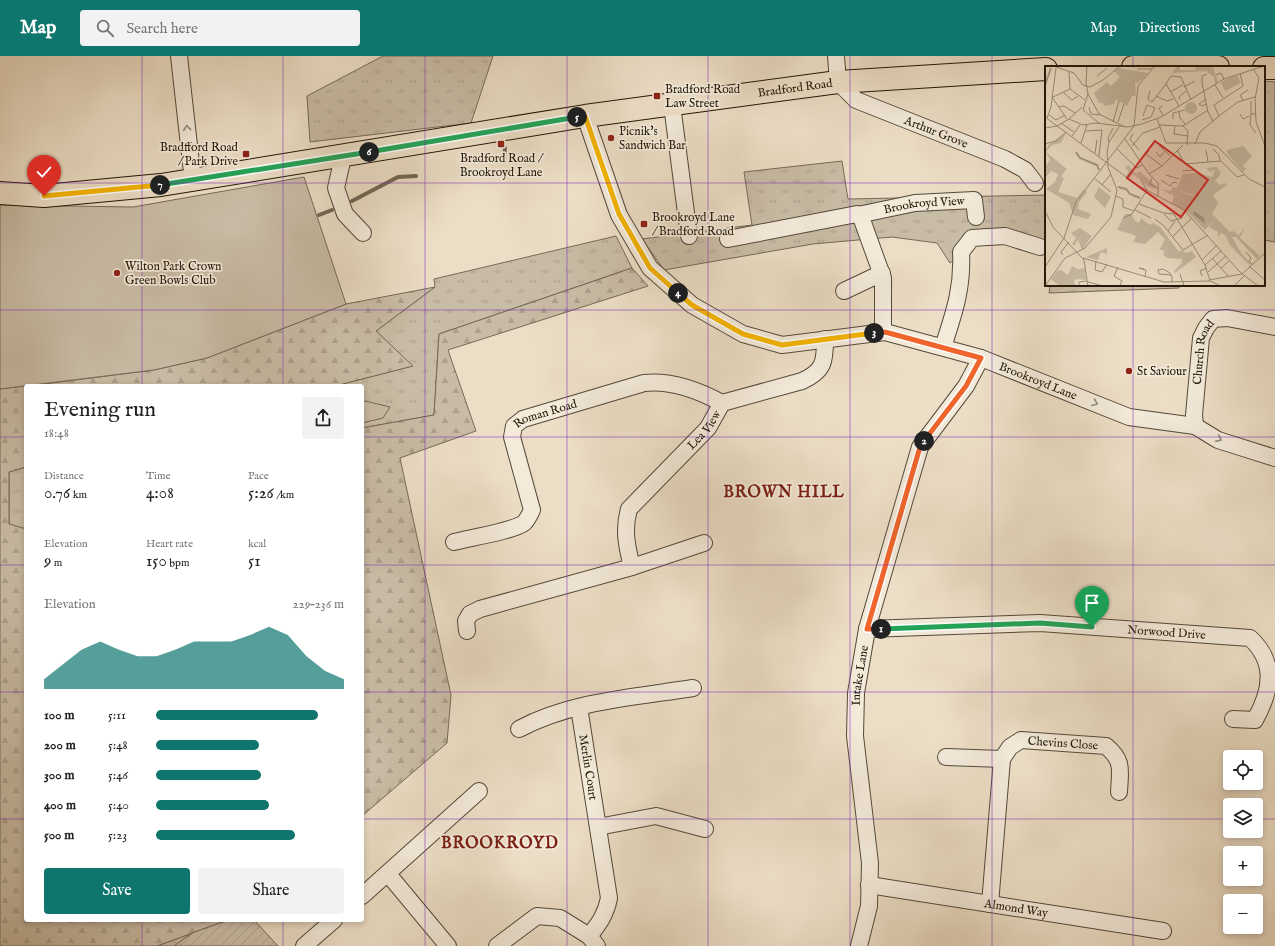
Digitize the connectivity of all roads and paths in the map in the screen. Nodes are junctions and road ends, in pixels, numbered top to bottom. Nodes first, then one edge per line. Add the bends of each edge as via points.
1 (179, 56) edge
2 (836, 56) edge
3 (1045, 69) edge
4 (838, 82) junction
5 (672, 105) junction
6 (585, 116) junction
7 (342, 157) junction
8 (193, 181) junction
9 (1035, 183) dead end
10 (0, 194) edge
11 (858, 215) junction
12 (976, 217) dead end
13 (363, 233) dead end
14 (689, 236) dead end
15 (728, 239) dead end
16 (1040, 247) dead end
17 (882, 273) junction
18 (844, 291) dead end
19 (1275, 327) edge
20 (882, 332) junction
21 (826, 339) junction
22 (942, 347) junction
23 (981, 358) junction
24 (722, 402) junction
25 (1195, 426) junction
26 (1275, 458) edge
27 (454, 542) dead end
28 (704, 543) dead end
29 (632, 567) junction
30 (867, 629) junction
31 (467, 631) dead end
32 (693, 688) dead end
33 (579, 707) junction
34 (1233, 719) dead end
35 (519, 729) dead end
36 (946, 757) dead end
37 (1002, 759) junction
38 (479, 791) dead end
39 (1119, 792) dead end
40 (598, 827) junction
41 (705, 829) dead end
42 (388, 874) junction
43 (869, 885) junction
44 (364, 894) edge
45 (990, 904) junction
46 (332, 922) edge
47 (1163, 931) dead end
48 (593, 941) edge
49 (304, 946) edge
50 (448, 946) edge
51 (497, 946) edge
52 (859, 946) edge

8 -> 1 street
2 - 4 street
3 - 4 main road, Bradford Road
4 - 5 main road, Bradford Road
4 - 9 street, Arthur Grove via 856,100 1005,159 1025,170
5 - 6 main road, Bradford Road
5 - 14 street
6 - 7 main road, Bradford Road
6 - 21 street, Brookroyd Lane via 619,214 650,268 692,305 743,334 782,345
7 - 8 main road, Bradford Road
7 - 13 street via 336,188 345,214
8 - 10 main road, Bradford Road via 44,196
11 - 12 street, Brookroyd View via 915,203 974,200
11 - 15 street, Brookroyd View
11 - 17 street
16 - 22 street via 1004,236 972,238 961,252 962,273 958,300
17 - 18 street
17 - 20 street
19 - 25 street, Church Road via 1228,318 1214,319 1206,328 1201,338
20 - 21 street, Brookroyd Lane
20 - 22 street, Brookroyd Lane
21 - 24 street, Lea View via 821,368 814,375 802,381
22 - 23 street, Brookroyd Lane
23 -> 25 street, Brookroyd Lane via 1130,417
23 - 30 street, Intake Lane via 966,386 920,447
24 - 27 street, Roman Road via 700,391 656,382 644,383 523,419 514,426 512,436 532,510 529,516 523,524
24 - 29 street, Lea View via 708,428 629,509 625,523
25 -> 26 street, Brookroyd Lane via 1218,440
28 - 29 street
29 - 31 street via 480,609 470,614 466,621
30 - 34 street, Norwood Drive via 1040,623 1250,638 1263,645 1272,657 1272,688 1255,720
30 - 43 street, Intake Lane via 856,693 855,736 870,863
32 - 33 street
33 - 35 street via 534,721
33 - 40 street, Merlin Court
36 - 37 street
37 - 39 street, Chevins Close via 1010,747 1021,740 1106,746 1115,753 1121,763
37 - 45 street
38 - 42 street
40 - 41 street via 656,816
40 - 48 street, Merlin Court via 609,898
42 - 44 street
42 - 50 street
43 - 45 street, Almond Way
43 - 52 street, Intake Lane via 869,906
45 - 47 street, Almond Way
46 - 49 street
48 - 51 street via 560,918 536,916

